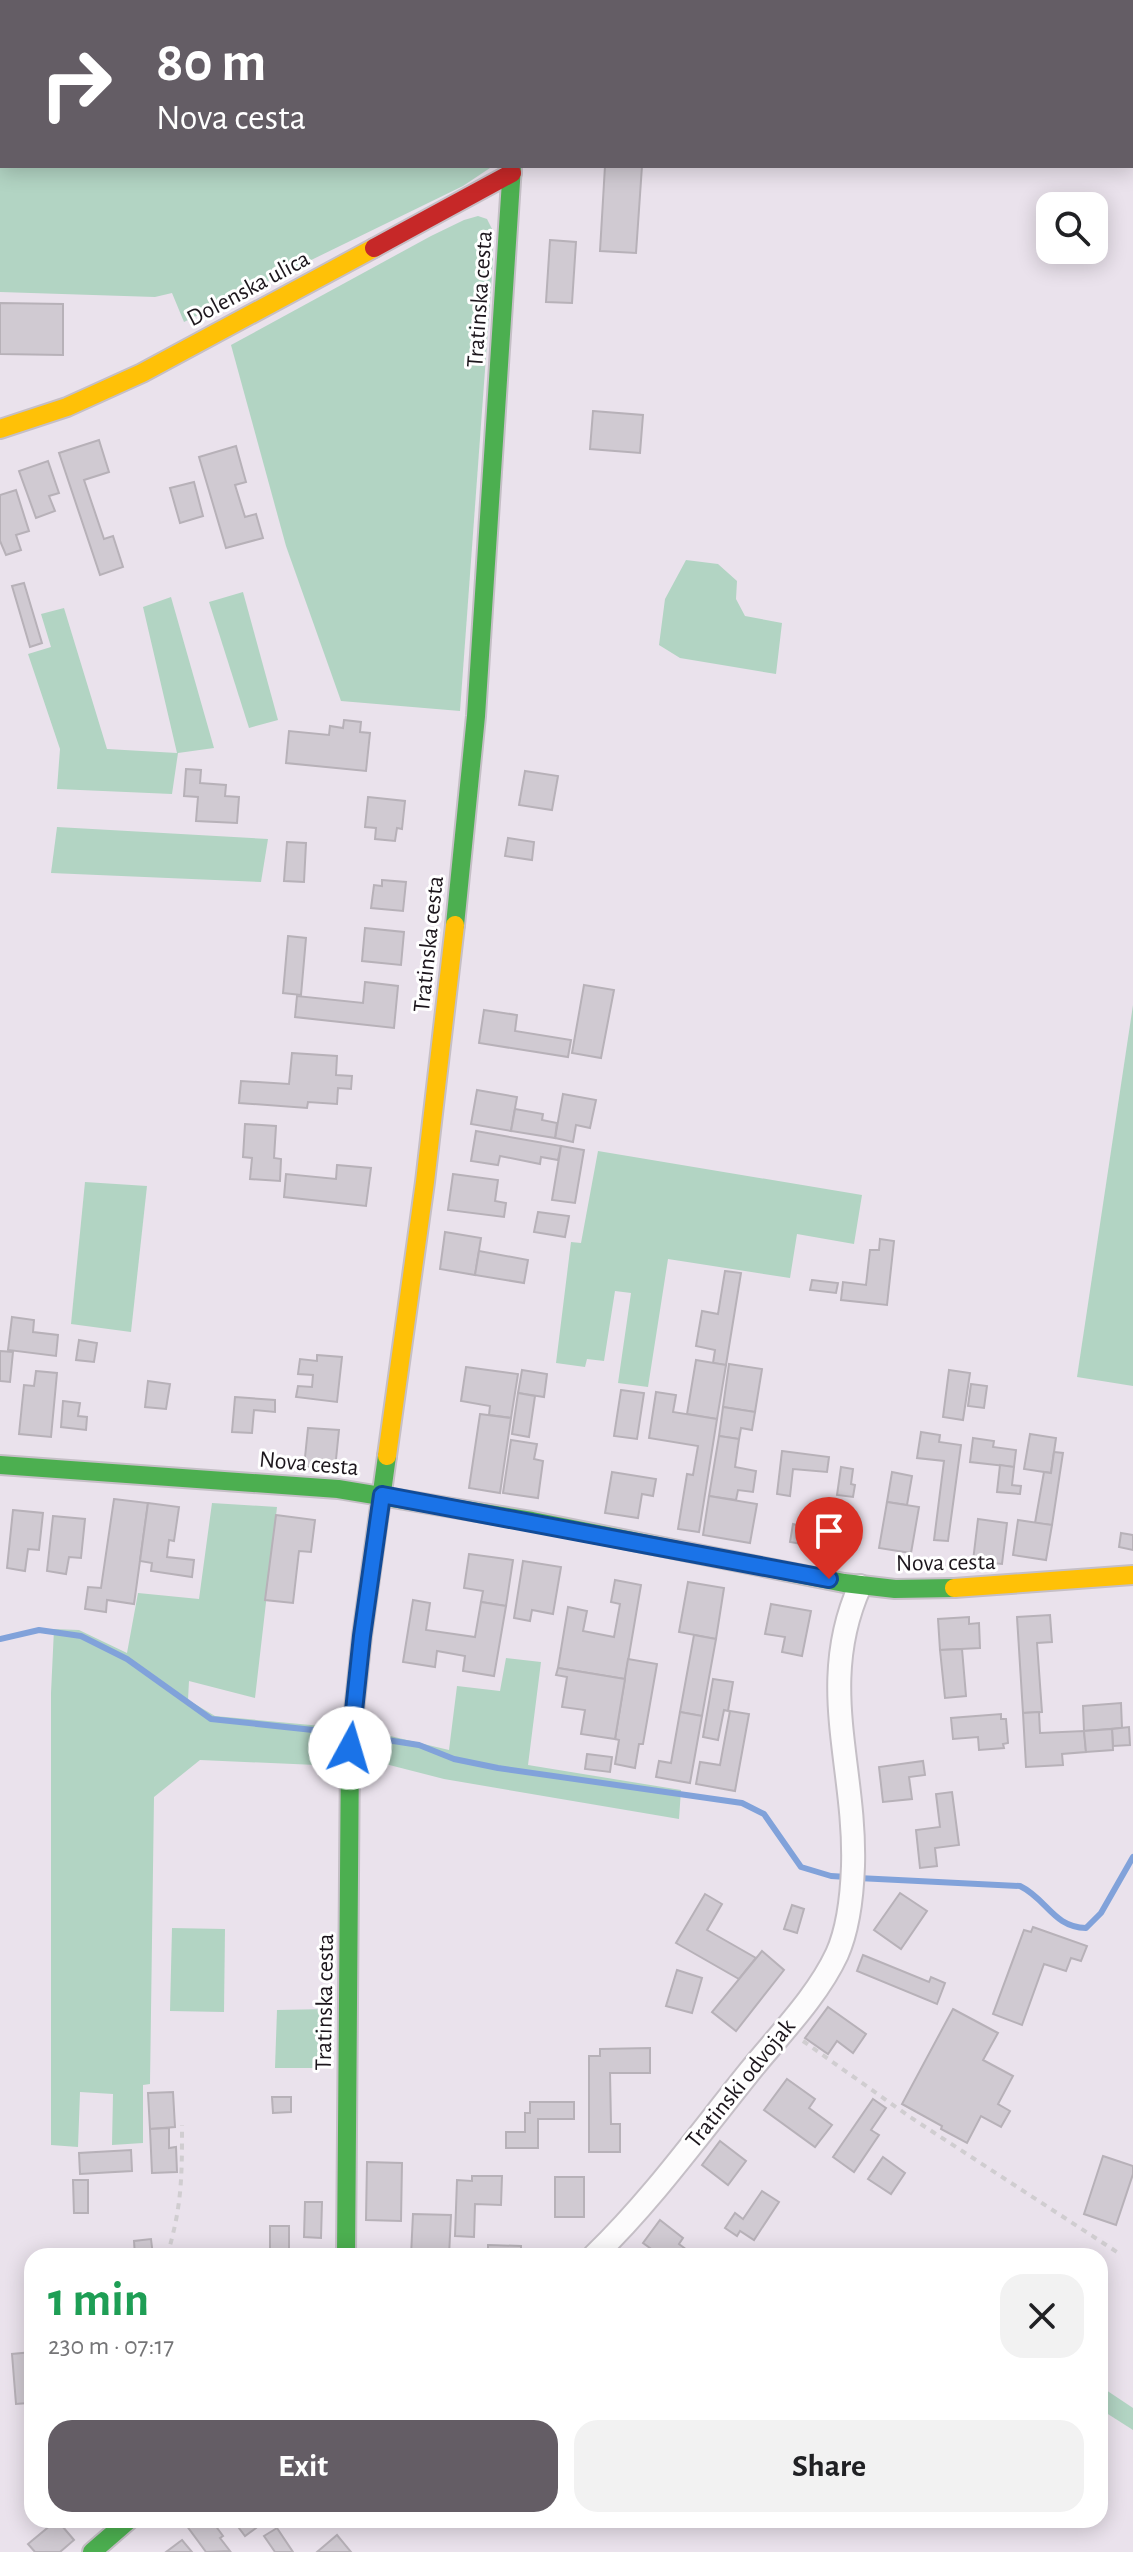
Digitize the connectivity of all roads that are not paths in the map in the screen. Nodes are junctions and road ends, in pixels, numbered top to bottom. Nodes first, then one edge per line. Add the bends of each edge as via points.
1 (512, 169) edge
2 (0, 429) edge
3 (0, 1465) edge
4 (382, 1495) junction
5 (1133, 1575) edge
6 (860, 1586) junction
7 (346, 2248) edge
8 (601, 2248) edge
9 (120, 2528) edge
10 (92, 2552) edge

1 - 2 main road, Dolenska ulica via 131,378
1 - 4 main road, Tratinska cesta via 477,700 425,1182
3 - 4 main road, Nova cesta
4 - 6 main road, Nova cesta
4 - 7 main road, Tratinska cesta via 350,1748
5 - 6 main road, Nova cesta via 986,1588
6 - 8 street, Tratinski odvojak via 838,1671 853,1864 846,1931 836,1957 666,2176
9 - 10 main road

